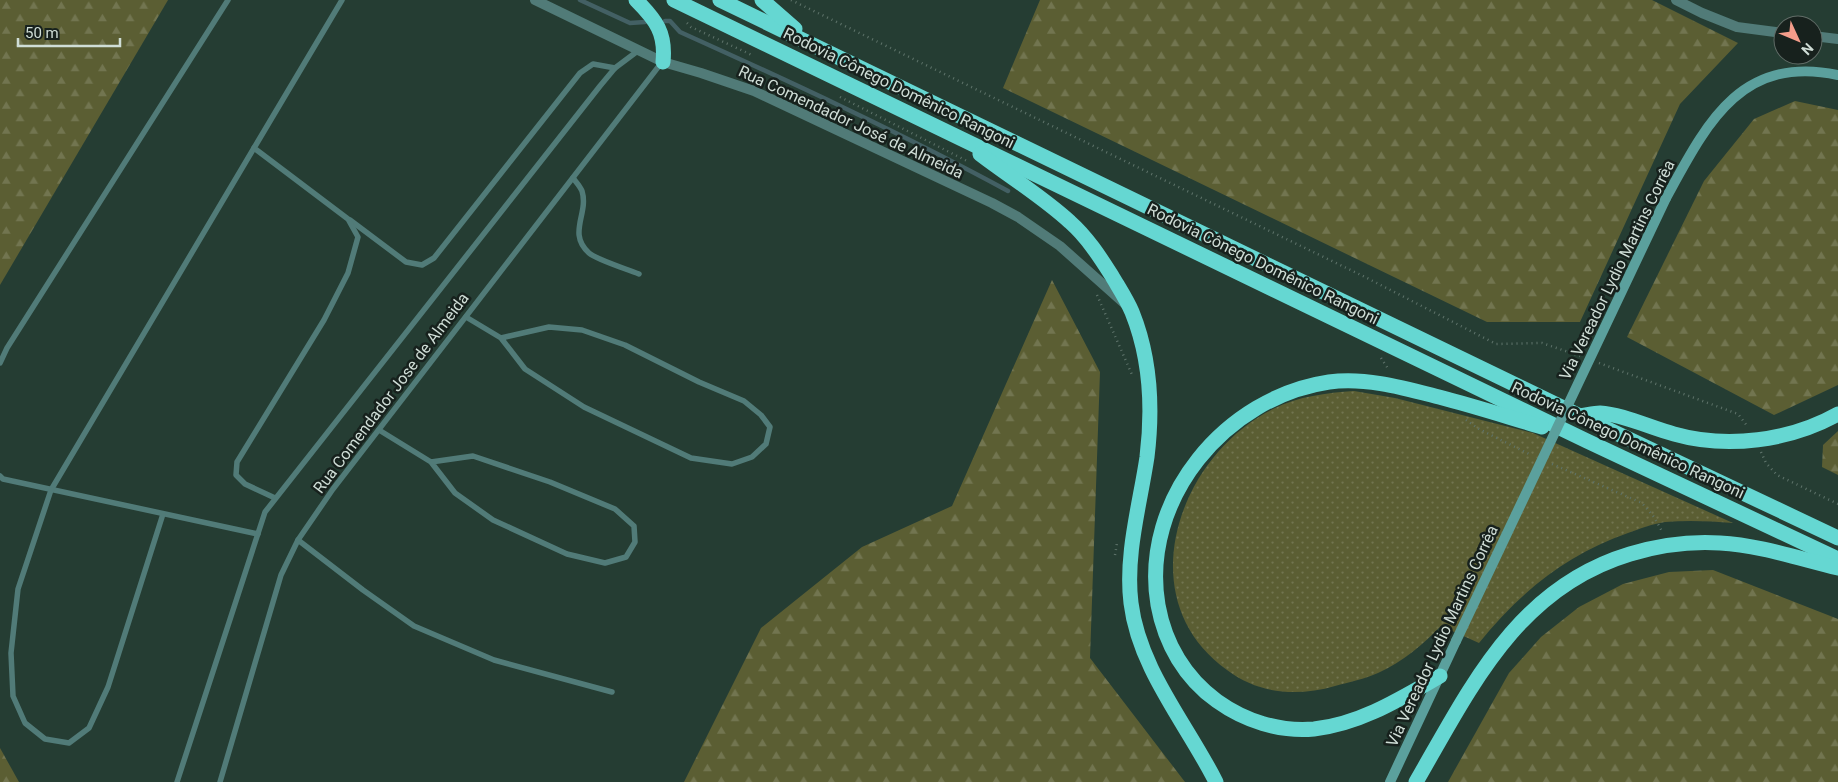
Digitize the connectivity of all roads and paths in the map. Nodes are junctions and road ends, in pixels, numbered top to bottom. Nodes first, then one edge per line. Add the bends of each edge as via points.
1 (228, 0) edge
2 (342, 0) edge
3 (535, 0) edge
4 (636, 0) edge
5 (674, 0) edge
6 (720, 0) edge
7 (762, 0) edge
8 (791, 0) edge
9 (1676, 0) edge
10 (684, 20) dead end
11 (1773, 32) edge
12 (1823, 37) edge
13 (1838, 39) edge
14 (813, 44) junction
15 (638, 50) junction
16 (758, 58) dead end
17 (663, 62) junction
18 (615, 68) junction
19 (1838, 75) edge
20 (835, 95) dead end
21 (953, 134) junction
22 (254, 148) junction
23 (976, 166) dead end
24 (573, 178) junction
25 (348, 219) junction
26 (639, 274) dead end
27 (1093, 290) dead end
28 (1132, 310) junction
29 (466, 317) junction
30 (501, 338) junction
31 (1580, 356) dead end
32 (1380, 358) dead end
33 (1598, 362) dead end
34 (0, 363) edge
35 (1134, 381) dead end
36 (1398, 387) junction
37 (1838, 414) edge
38 (1580, 416) junction
39 (1463, 418) dead end
40 (379, 430) junction
41 (1587, 440) junction
42 (1755, 440) junction
43 (1533, 456) dead end
44 (431, 462) junction
45 (1550, 463) dead end
46 (0, 476) edge
47 (51, 490) junction
48 (275, 498) junction
49 (1838, 504) edge
50 (164, 514) junction
51 (258, 534) junction
52 (1664, 536) dead end
53 (1838, 538) edge
54 (298, 540) junction
55 (1117, 541) dead end
56 (1115, 559) dead end
57 (1838, 559) edge
58 (1838, 568) edge
59 (1440, 676) junction
60 (612, 692) dead end
61 (177, 782) edge
62 (220, 782) edge
63 (1216, 782) edge
64 (1390, 782) edge
65 (1416, 782) edge

1 - 34 lane
2 - 22 lane
3 - 15 street, Rua Comendador José de Almeida
4 - 17 highway via 661,32
5 - 21 highway, Rodovia Cônego Domênico Rangoni
6 - 14 highway, Rodovia Cônego Domênico Rangoni
7 - 14 highway
8 - 31 path via 1364,276 1496,344 1542,343
9 - 11 street via 1737,27
10 - 16 path via 690,27
12 - 13 street
14 - 38 highway, Rodovia Cônego Domênico Rangoni
15 - 17 street, Rua Comendador José de Almeida
15 - 18 lane
17 - 24 lane, Rua Comendador Jose de Almeida
17 - 28 street, Rua Comendador José de Almeida via 754,91 1018,217 1060,246
18 - 25 lane via 593,64 580,73 434,258 422,265 406,262
18 - 48 lane
19 - 59 main road, Via Vereador Lydio Martins Corrêa, bridge via 1808,70 1766,77 1742,90 1701,135 1666,198
20 - 23 path
21 - 28 highway via 1072,223 1096,252
21 - 41 highway, Rodovia Cônego Domênico Rangoni
22 - 25 lane
22 - 47 lane
24 - 26 lane via 581,188 583,198 579,241 590,254
24 - 29 lane, Rua Comendador Jose de Almeida
25 - 48 lane via 358,237 348,273 324,320 237,462 236,475 245,484
27 - 35 path
28 - 63 highway via 1144,351 1150,399 1146,458 1130,562 1130,602 1140,640 1158,679
29 - 30 lane
29 - 40 lane, Rua Comendador Jose de Almeida
30 - 30 lane via 525,369 584,407 691,458 732,464 752,457 766,444 770,427 744,401 625,345 582,330 549,327
32 - 36 path
33 - 42 path via 1738,414
36 - 41 highway
36 - 59 highway via 1360,381 1330,382 1298,389 1267,401 1213,440 1186,475 1168,510 1159,537 1155,589 1166,637 1182,666 1210,696 1244,718 1260,723 1294,729 1334,725 1373,712
37 - 42 highway via 1799,430
38 - 42 highway via 1600,413 1691,439
38 - 53 highway, Rodovia Cônego Domênico Rangoni
39 - 43 path
40 - 44 lane
40 - 54 lane, Rua Comendador Jose de Almeida
41 - 57 highway, Rodovia Cônego Domênico Rangoni
42 - 49 path via 1776,475
44 - 44 lane via 473,456 550,482 615,509 634,526 635,542 626,557 605,563 567,554 493,520 455,493
45 - 52 path via 1642,503
46 - 47 lane
47 - 50 lane
47 - 50 lane via 18,589 11,653 13,696 25,723 45,739 69,743 89,728 108,687
48 - 51 lane via 265,512
50 - 51 lane
51 - 61 lane
54 - 60 lane via 414,626 494,660
54 - 62 lane, Rua Comendador Jose de Almeida via 281,575
55 - 56 path
58 - 65 highway via 1714,542 1650,548 1599,565 1550,594 1522,621 1472,688
59 - 64 main road, Via Vereador Lydio Martins Corrêa

